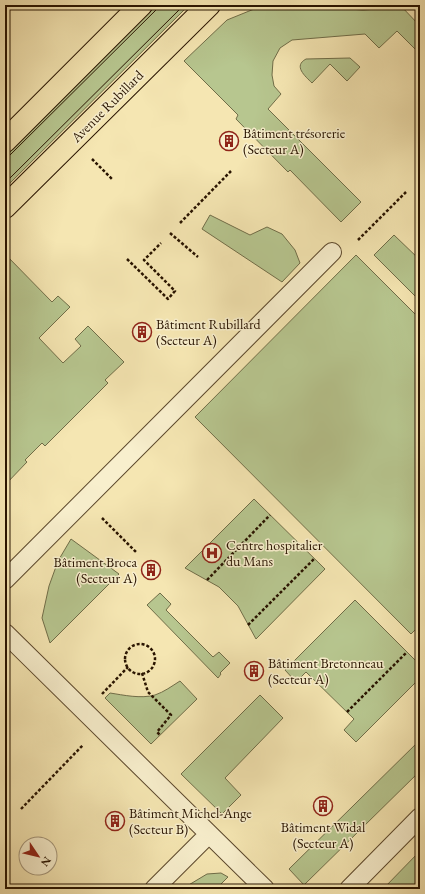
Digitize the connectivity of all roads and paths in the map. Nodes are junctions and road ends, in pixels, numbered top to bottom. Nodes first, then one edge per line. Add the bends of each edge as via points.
1 (141, 5) edge
2 (209, 5) edge
3 (5, 141) edge
4 (89, 156) dead end
5 (231, 171) dead end
6 (114, 180) dead end
7 (406, 192) dead end
8 (5, 207) edge
9 (180, 223) dead end
10 (170, 233) dead end
11 (358, 240) dead end
12 (161, 243) dead end
13 (332, 252) dead end
14 (198, 257) dead end
15 (127, 259) dead end
16 (270, 515) dead end
17 (314, 558) dead end
18 (5, 580) edge
19 (206, 580) dead end
20 (248, 625) dead end
21 (5, 634) edge
22 (407, 652) dead end
23 (128, 667) junction
24 (142, 673) junction
25 (85, 712) junction
26 (346, 712) dead end
27 (100, 727) junction
28 (160, 735) dead end
29 (21, 809) dead end
30 (420, 817) edge
31 (209, 834) junction
32 (154, 889) edge
33 (265, 889) edge
34 (349, 889) edge

1 - 3 main road
2 - 8 main road, Avenue Rubillard
4 - 6 path
5 - 9 path
7 - 11 path
10 - 14 path
12 - 15 path via 144,260 175,292 168,299
13 - 18 lane
16 - 19 path
17 - 20 path
21 - 25 lane
22 - 26 path
23 - 24 path via 132,672
23 - 24 path via 125,659 128,650 136,644 146,644 153,650 156,660 151,669
23 - 25 path
24 - 28 path via 148,692 170,715 157,732
25 - 27 lane
27 - 29 path
27 - 31 lane
30 - 34 lane
31 - 32 lane
31 - 33 lane

